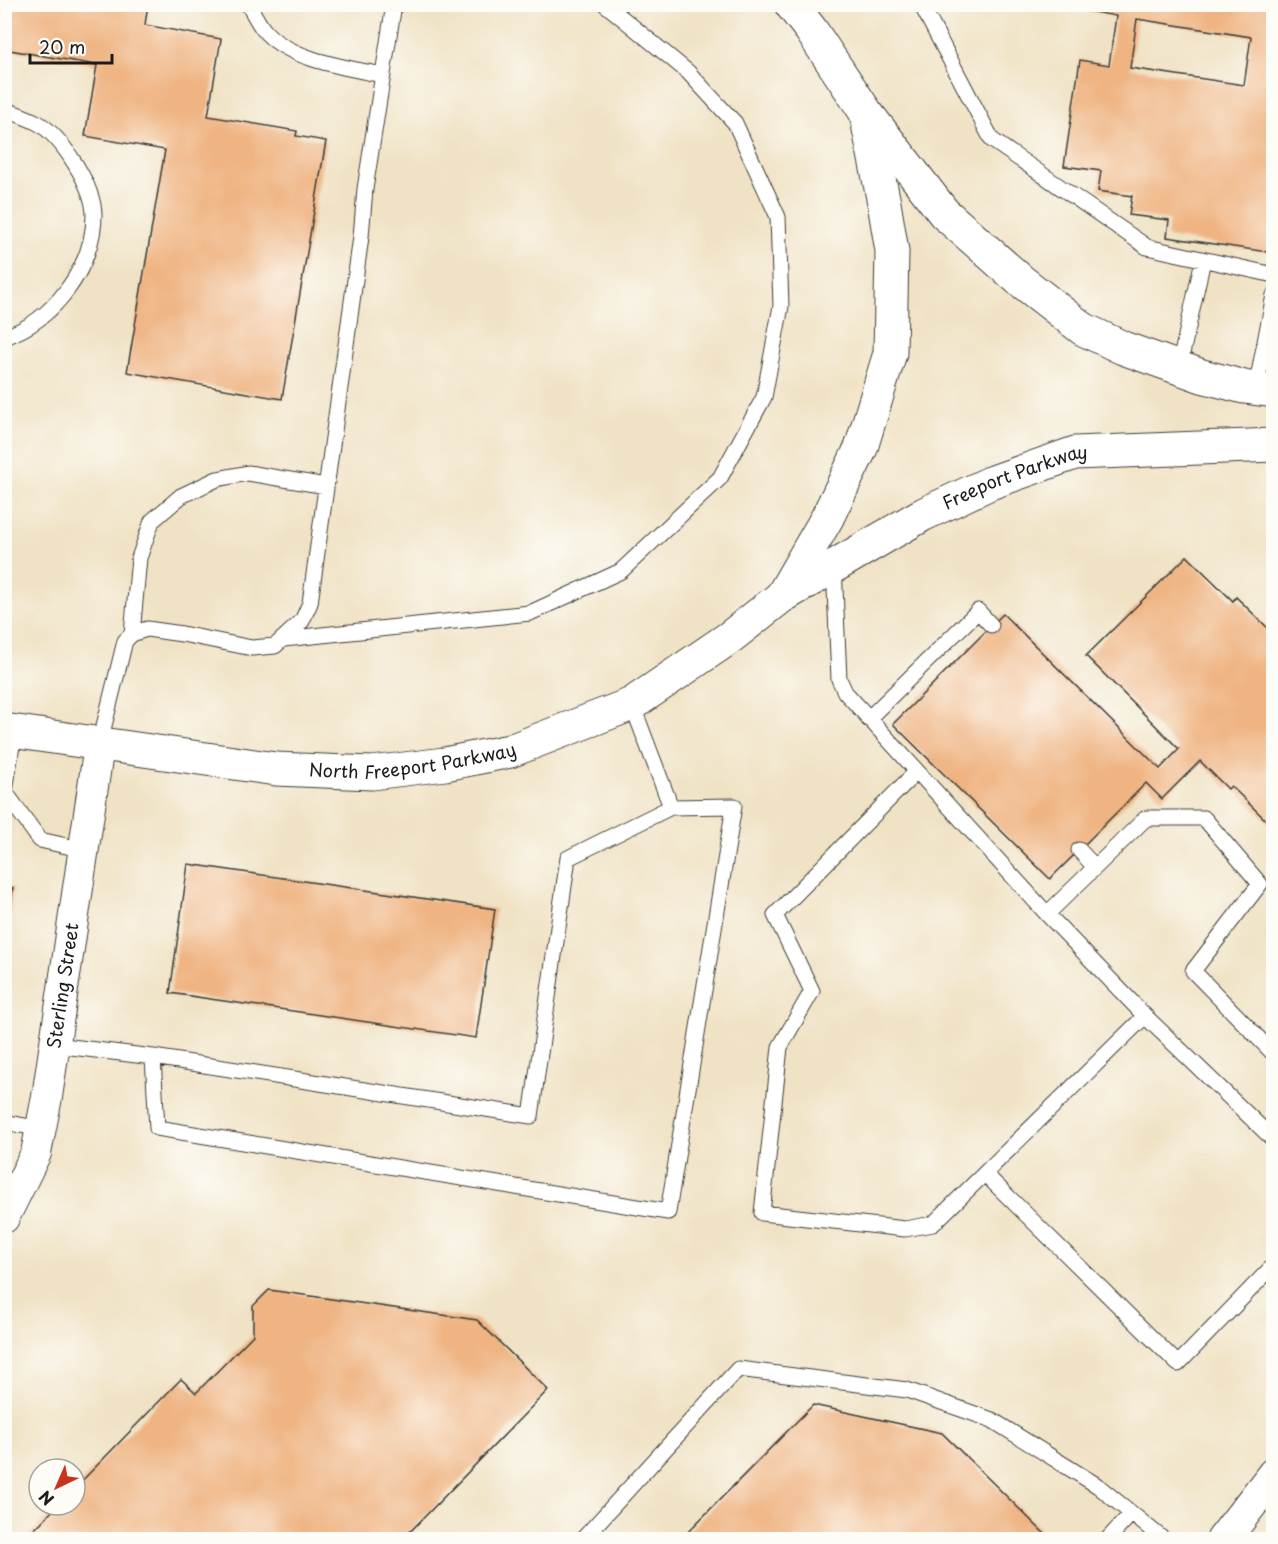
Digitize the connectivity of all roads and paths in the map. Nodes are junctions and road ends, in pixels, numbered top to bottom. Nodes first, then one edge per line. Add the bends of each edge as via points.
1 (248, 4) edge
2 (394, 4) edge
3 (605, 4) edge
4 (791, 4) edge
5 (921, 4) edge
6 (383, 75) junction
7 (4, 110) edge
8 (866, 111) junction
9 (1203, 260) junction
10 (1274, 275) edge
11 (1274, 295) edge
12 (4, 337) edge
13 (1179, 367) junction
14 (1265, 390) edge
15 (1274, 445) edge
16 (326, 486) junction
17 (834, 566) junction
18 (781, 597) junction
19 (991, 625) dead end
20 (132, 634) junction
21 (284, 639) junction
22 (632, 704) junction
23 (868, 719) junction
24 (9, 731) edge
25 (99, 746) junction
26 (916, 771) junction
27 (670, 807) junction
28 (84, 850) junction
29 (1078, 850) dead end
30 (1095, 867) junction
31 (1047, 914) junction
32 (1145, 1016) junction
33 (55, 1045) junction
34 (1274, 1054) edge
35 (153, 1057) junction
36 (4, 1122) edge
37 (41, 1129) junction
38 (1274, 1140) edge
39 (985, 1174) junction
40 (4, 1218) edge
41 (1274, 1265) edge
42 (1271, 1473) edge
43 (1131, 1514) junction
44 (582, 1539) edge
45 (1107, 1539) edge
46 (1164, 1539) edge
47 (1223, 1539) edge

1 - 6 lane via 264,30 289,50 330,65
2 - 6 lane
3 - 21 lane via 688,72 735,123 778,217 781,306 764,397 720,478 621,571 530,613
4 - 8 main road
5 - 9 lane via 992,140 1147,247
6 - 16 lane
7 - 12 lane via 40,124 67,150 86,182 94,214 88,248 77,276 59,300 33,323
8 - 13 main road via 944,213 1020,280 1083,329
8 - 18 main road via 891,251 890,352 861,448
9 - 10 lane
9 - 13 lane
11 - 14 lane
13 - 14 main road
15 - 17 main road, Freeport Parkway via 1075,453 980,487 922,514
16 - 20 lane via 248,473 217,479 181,496 153,521 139,558
16 - 21 lane via 310,603 302,621
17 - 18 main road, Freeport Parkway
17 - 23 lane via 839,679
18 - 22 main road, North Freeport Parkway
19 - 23 lane via 978,611
20 - 21 lane via 147,629 252,648 275,646
20 - 25 lane via 120,656
22 - 25 main road, North Freeport Parkway via 510,751 372,773 276,770
22 - 27 lane
23 - 26 lane
24 - 25 main road, North Freeport Parkway
24 - 28 lane via 5,792 40,840
25 - 28 street, Sterling Street
26 - 31 lane
26 - 39 lane via 775,915 812,992 780,1047 762,1213 905,1230 933,1224
27 - 35 lane via 568,858 531,1116
27 - 35 lane via 734,806 668,1212 157,1128
28 - 33 street, Sterling Street
29 - 30 lane
30 - 31 lane
30 - 34 lane via 1146,818 1204,818 1260,884 1193,971
31 - 32 lane
32 - 38 lane
32 - 39 lane
33 - 35 lane
33 - 37 street, Sterling Street
36 - 37 lane
37 - 40 street, Sterling Street via 36,1153
39 - 41 lane via 1178,1364
42 - 47 main road
43 - 44 lane via 1098,1486 992,1420 907,1390 738,1369
43 - 45 lane
43 - 46 lane

